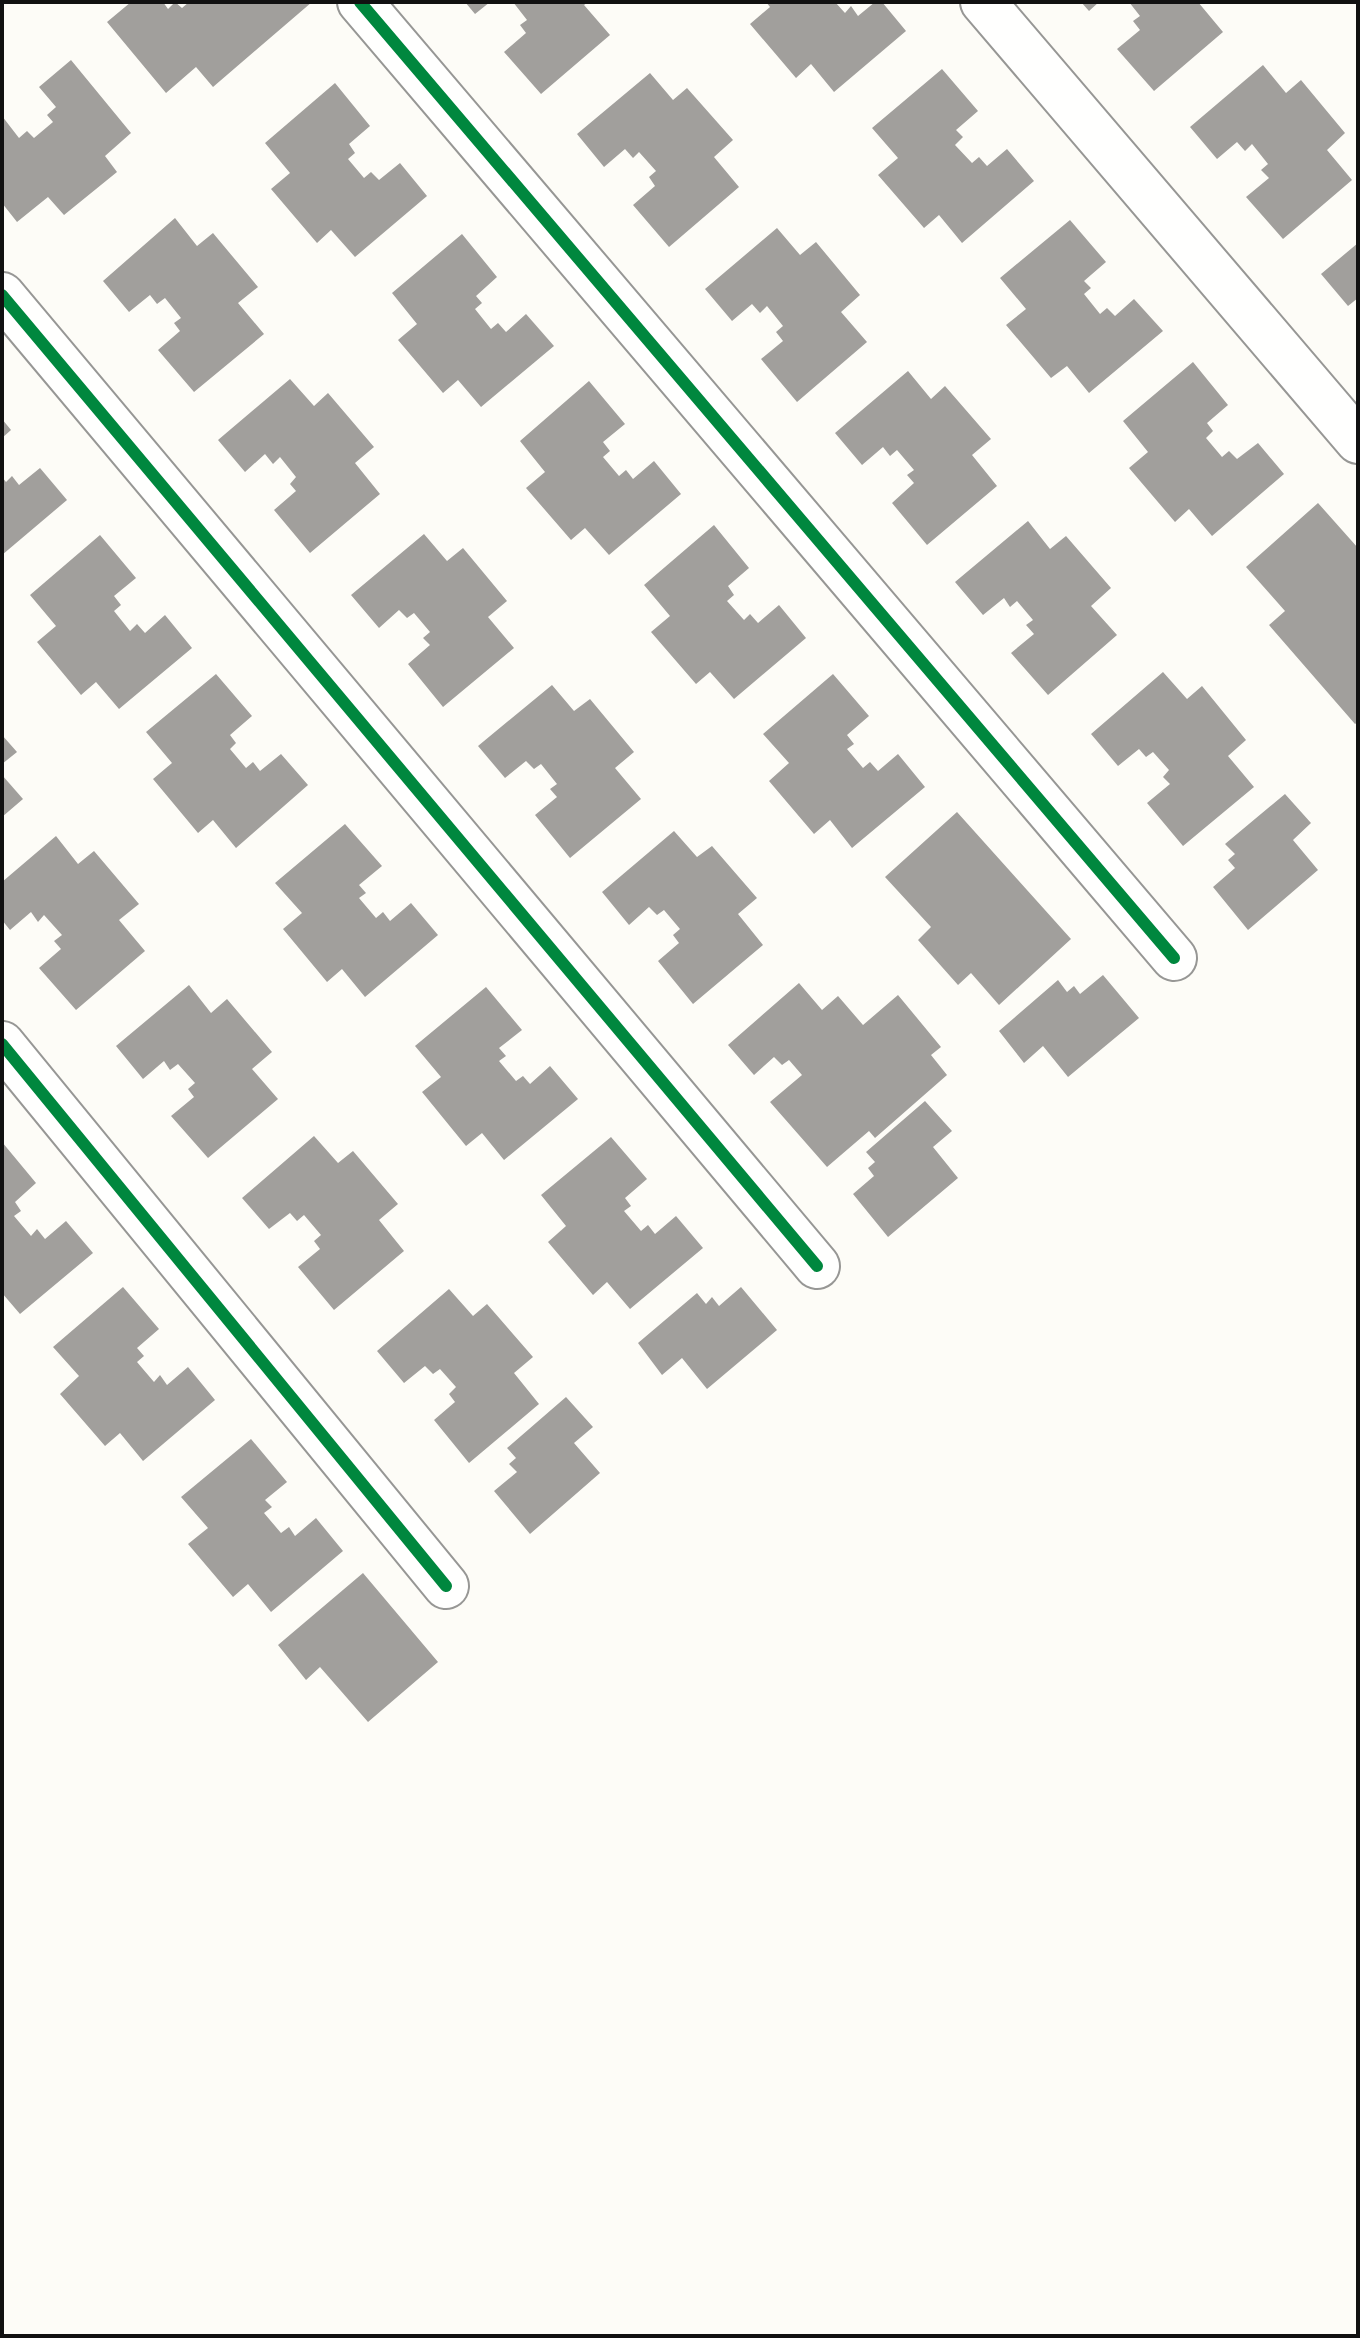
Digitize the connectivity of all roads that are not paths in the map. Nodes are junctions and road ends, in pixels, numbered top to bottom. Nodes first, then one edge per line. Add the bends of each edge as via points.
1 (360, 2) edge
2 (983, 2) edge
3 (2, 295) edge
4 (1358, 441) edge
5 (1174, 958) dead end
6 (2, 1044) edge
7 (817, 1266) dead end
8 (446, 1586) dead end

1 - 5 street
2 - 4 street
3 - 7 street
6 - 8 street

